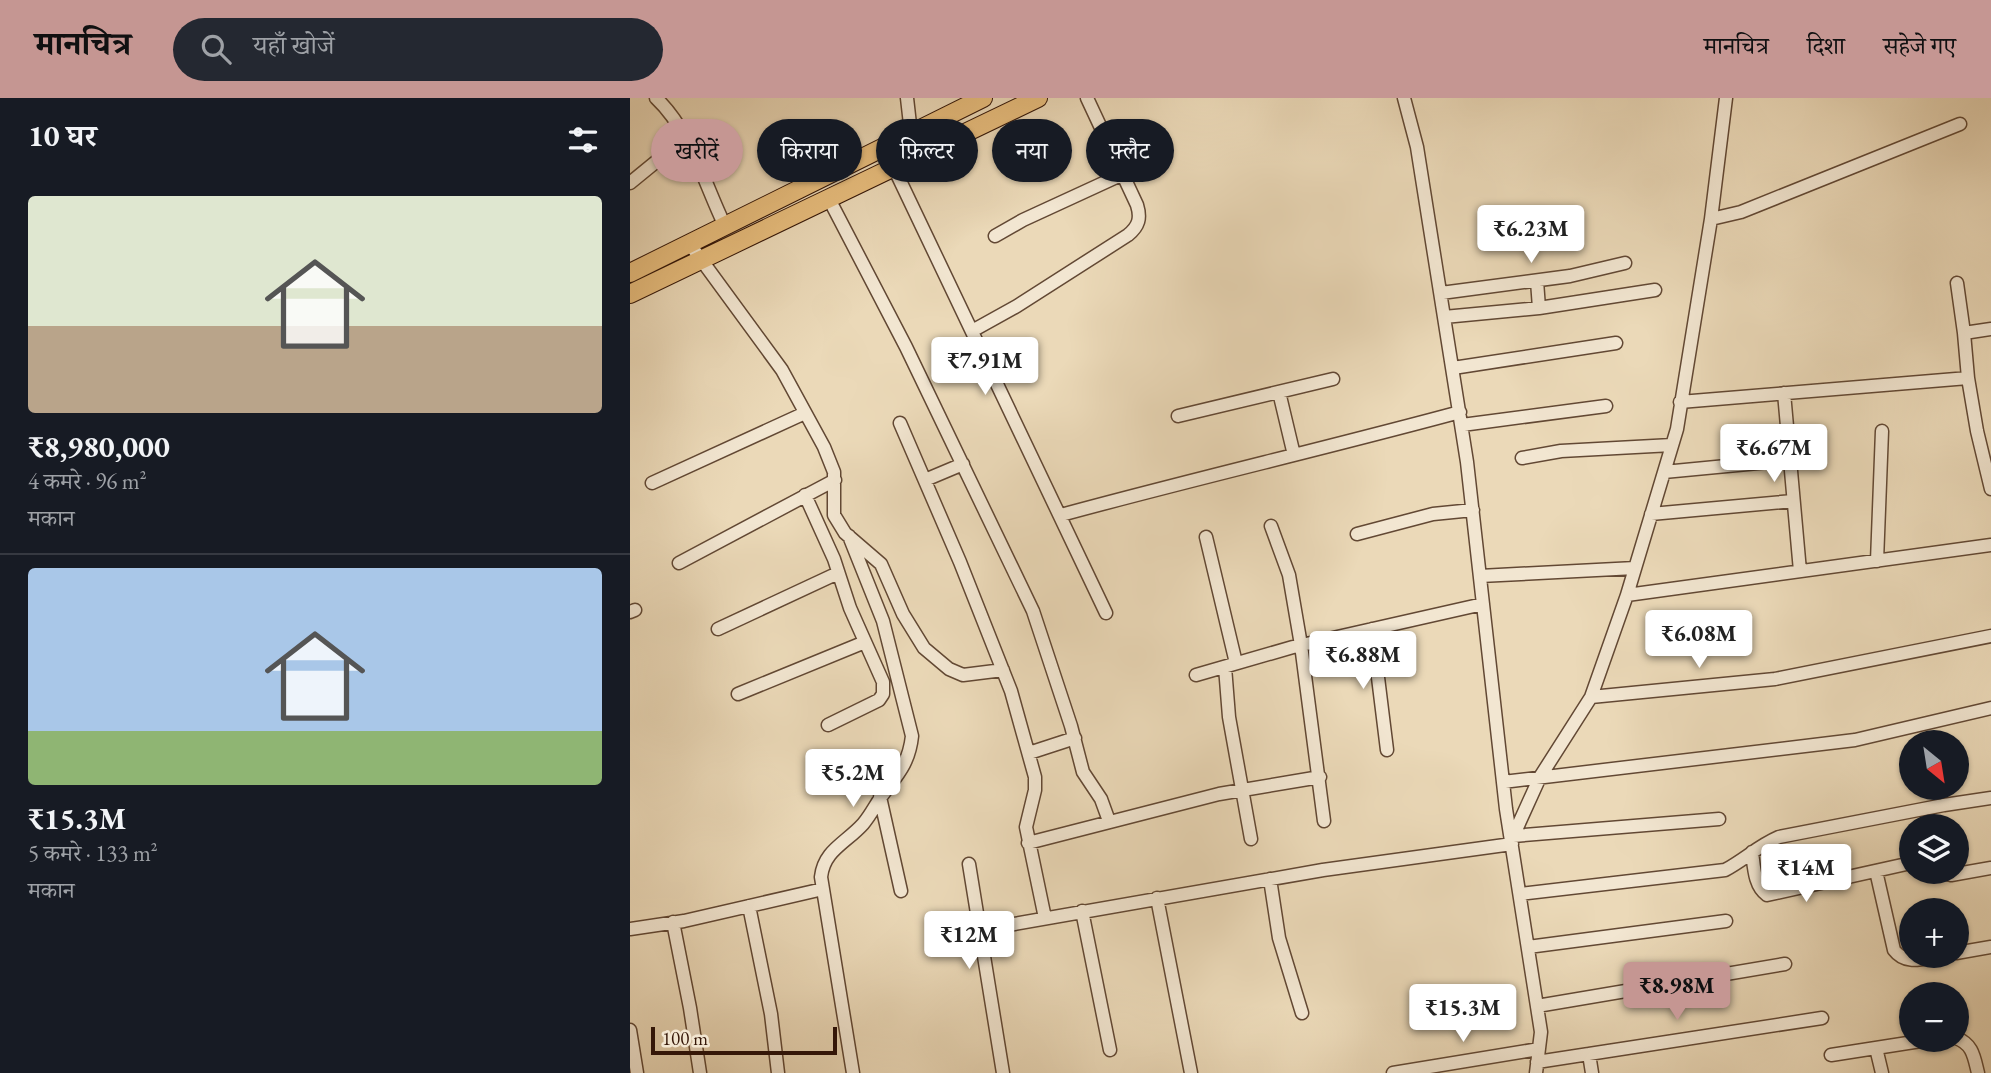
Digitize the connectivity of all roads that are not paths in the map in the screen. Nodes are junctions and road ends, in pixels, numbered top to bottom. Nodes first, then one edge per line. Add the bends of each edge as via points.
1 (656, 98) edge
2 (908, 98) edge
3 (983, 98) edge
4 (1038, 98) edge
5 (1087, 98) edge
6 (1404, 98) edge
7 (1726, 98) edge
8 (673, 119) edge
9 (910, 119) edge
10 (940, 119) edge
11 (1097, 119) edge
12 (1959, 124) dead end
13 (978, 127) edge
14 (876, 150) edge
15 (651, 166) edge
16 (876, 177) edge
17 (704, 182) edge
18 (901, 182) edge
19 (1106, 182) edge
20 (1127, 182) edge
21 (630, 183) edge
22 (829, 199) junction
23 (1711, 219) junction
24 (724, 226) junction
25 (995, 236) dead end
26 (689, 243) junction
27 (702, 260) junction
28 (1625, 263) dead end
29 (630, 273) edge
30 (1537, 281) junction
31 (1956, 284) dead end
32 (1656, 290) dead end
33 (1441, 293) junction
34 (630, 295) edge
35 (1539, 308) junction
36 (1444, 317) junction
37 (1991, 329) edge
38 (972, 331) junction
39 (1964, 333) junction
40 (1616, 343) dead end
41 (1453, 368) junction
42 (1968, 378) junction
43 (1333, 379) dead end
44 (1279, 392) junction
45 (1784, 393) junction
46 (1680, 402) junction
47 (1606, 406) dead end
48 (805, 413) junction
49 (1178, 416) dead end
50 (1460, 418) junction
51 (900, 423) dead end
52 (1882, 430) dead end
53 (1672, 445) junction
54 (1294, 455) junction
55 (1522, 458) dead end
56 (1789, 460) junction
57 (963, 464) junction
58 (1664, 472) junction
59 (835, 480) junction
60 (925, 480) junction
61 (652, 484) dead end
62 (1991, 488) edge
63 (806, 495) junction
64 (1793, 501) junction
65 (1473, 510) junction
66 (1651, 514) junction
67 (1060, 515) junction
68 (1271, 526) dead end
69 (1357, 534) dead end
70 (849, 536) junction
71 (1206, 537) dead end
72 (1991, 545) edge
73 (1877, 561) junction
74 (679, 563) dead end
75 (1635, 568) junction
76 (1800, 571) junction
77 (838, 573) junction
78 (1480, 576) junction
79 (1627, 595) junction
80 (1483, 604) junction
81 (1106, 613) dead end
82 (718, 629) dead end
83 (1371, 629) junction
84 (1991, 636) edge
85 (865, 642) junction
86 (1301, 645) junction
87 (1231, 665) junction
88 (1003, 670) junction
89 (1196, 675) dead end
90 (738, 694) dead end
91 (1591, 697) junction
92 (1991, 708) edge
93 (828, 725) dead end
94 (1075, 738) junction
95 (1387, 750) dead end
96 (1028, 753) junction
97 (1540, 777) junction
98 (1320, 778) junction
99 (1503, 782) junction
100 (1243, 790) junction
101 (880, 797) junction
102 (1991, 798) edge
103 (1719, 819) dead end
104 (1109, 821) junction
105 (1324, 821) dead end
106 (1251, 839) dead end
107 (1512, 840) junction
108 (1028, 843) junction
109 (1752, 852) junction
110 (969, 863) dead end
111 (1899, 866) edge
112 (1991, 868) edge
113 (1876, 871) junction
114 (1969, 872) edge
115 (1269, 879) junction
116 (823, 889) junction
117 (901, 891) dead end
118 (1520, 894) junction
119 (1157, 898) junction
120 (749, 906) junction
121 (1082, 911) junction
122 (1045, 918) junction
123 (1727, 921) dead end
124 (673, 922) junction
125 (630, 929) edge
126 (980, 930) junction
127 (1528, 947) junction
128 (1991, 947) edge
129 (1969, 951) edge
130 (1899, 957) edge
131 (1786, 964) dead end
132 (1537, 1006) junction
133 (1303, 1013) dead end
134 (1822, 1018) dead end
135 (630, 1030) edge
136 (1899, 1044) edge
137 (1969, 1044) edge
138 (1876, 1048) junction
139 (1110, 1050) dead end
140 (1589, 1054) junction
141 (1831, 1055) dead end
142 (1537, 1061) edge
143 (637, 1073) edge
144 (700, 1073) edge
145 (778, 1073) edge
146 (853, 1073) edge
147 (1003, 1073) edge
148 (1191, 1073) edge
149 (1393, 1073) edge
150 (1592, 1073) edge
151 (1882, 1073) edge
152 (1978, 1073) edge

1 - 8 street
2 - 9 street
3 - 10 main road
4 - 13 main road
5 - 11 street
6 - 33 street via 1417,146
7 - 23 street
12 - 23 street via 1741,212
14 - 24 main road
15 - 21 street
16 - 22 main road
17 - 24 street
18 - 38 street
19 - 25 street
20 - 38 street via 1140,215 1137,227
22 - 27 main road
22 - 57 street
23 - 46 street
24 - 26 main road
26 - 27 street
26 - 29 main road
27 - 34 main road
27 - 48 street via 782,370
28 - 30 street
30 - 33 street
30 - 35 street
31 - 39 street
32 - 35 street
33 - 36 street
35 - 36 street
36 - 41 street
37 - 39 street
38 - 67 street
39 - 42 street
40 - 41 street
41 - 50 street
42 - 45 street
42 - 62 street
43 - 44 street
44 - 49 street
44 - 54 street
45 - 46 street
45 - 56 street
46 - 53 street
47 - 50 street
48 - 59 street
48 - 61 street
50 - 54 street
50 - 65 street
51 - 60 street
52 - 73 street
53 - 55 street via 1561,451
53 - 58 street
54 - 67 street
56 - 58 street
56 - 64 street
57 - 60 street
57 - 94 street via 1034,611
58 - 66 street
59 - 63 street
59 - 70 street via 834,515
60 - 88 street
63 - 74 street
63 - 77 street
64 - 66 street
64 - 76 street
65 - 69 street via 1433,514
65 - 78 street
66 - 75 street
67 - 81 street
68 - 86 street via 1289,575
70 - 88 street via 881,564 924,648 963,675
70 - 101 street via 883,621 912,736 910,754
71 - 87 street
72 - 73 street
73 - 76 street
75 - 78 street
75 - 79 street
76 - 79 street
77 - 82 street
77 - 85 street
78 - 80 street
79 - 91 street
80 - 83 street
80 - 99 street
83 - 86 street
83 - 95 street
84 - 91 street via 1775,678
85 - 90 street
85 - 93 street via 884,694 871,706
86 - 87 street
86 - 98 street
87 - 89 street
87 - 100 street via 1229,717
88 - 96 street
91 - 97 street
92 - 97 street via 1856,740
94 - 96 street
94 - 104 street via 1083,772
96 - 108 street via 1035,777 1026,827
97 - 99 street
97 - 107 street
98 - 100 street
98 - 105 street
99 - 107 street
100 - 104 street
100 - 106 street
101 - 116 street via 863,824 822,864
101 - 117 street
102 - 109 street via 1779,837
103 - 107 street
104 - 108 street
107 - 115 street
107 - 118 street
108 - 122 street
109 - 113 street via 1757,883 1767,895
109 - 118 street via 1725,870
110 - 126 street
111 - 113 street
112 - 114 street
113 - 130 street
115 - 119 street
115 - 133 street via 1279,938
116 - 120 street
116 - 146 street
118 - 127 street
119 - 121 street
119 - 148 street
120 - 124 street
120 - 145 street
121 - 122 street
121 - 139 street
122 - 126 street
123 - 127 street
124 - 125 street
124 - 144 street
126 - 147 street
127 - 132 street
128 - 129 street
131 - 132 street
132 - 142 street via 1541,1032
134 - 140 street
135 - 143 street
136 - 138 street
137 - 152 street
138 - 141 street
138 - 151 street
140 - 142 street
140 - 150 street
142 - 149 street

